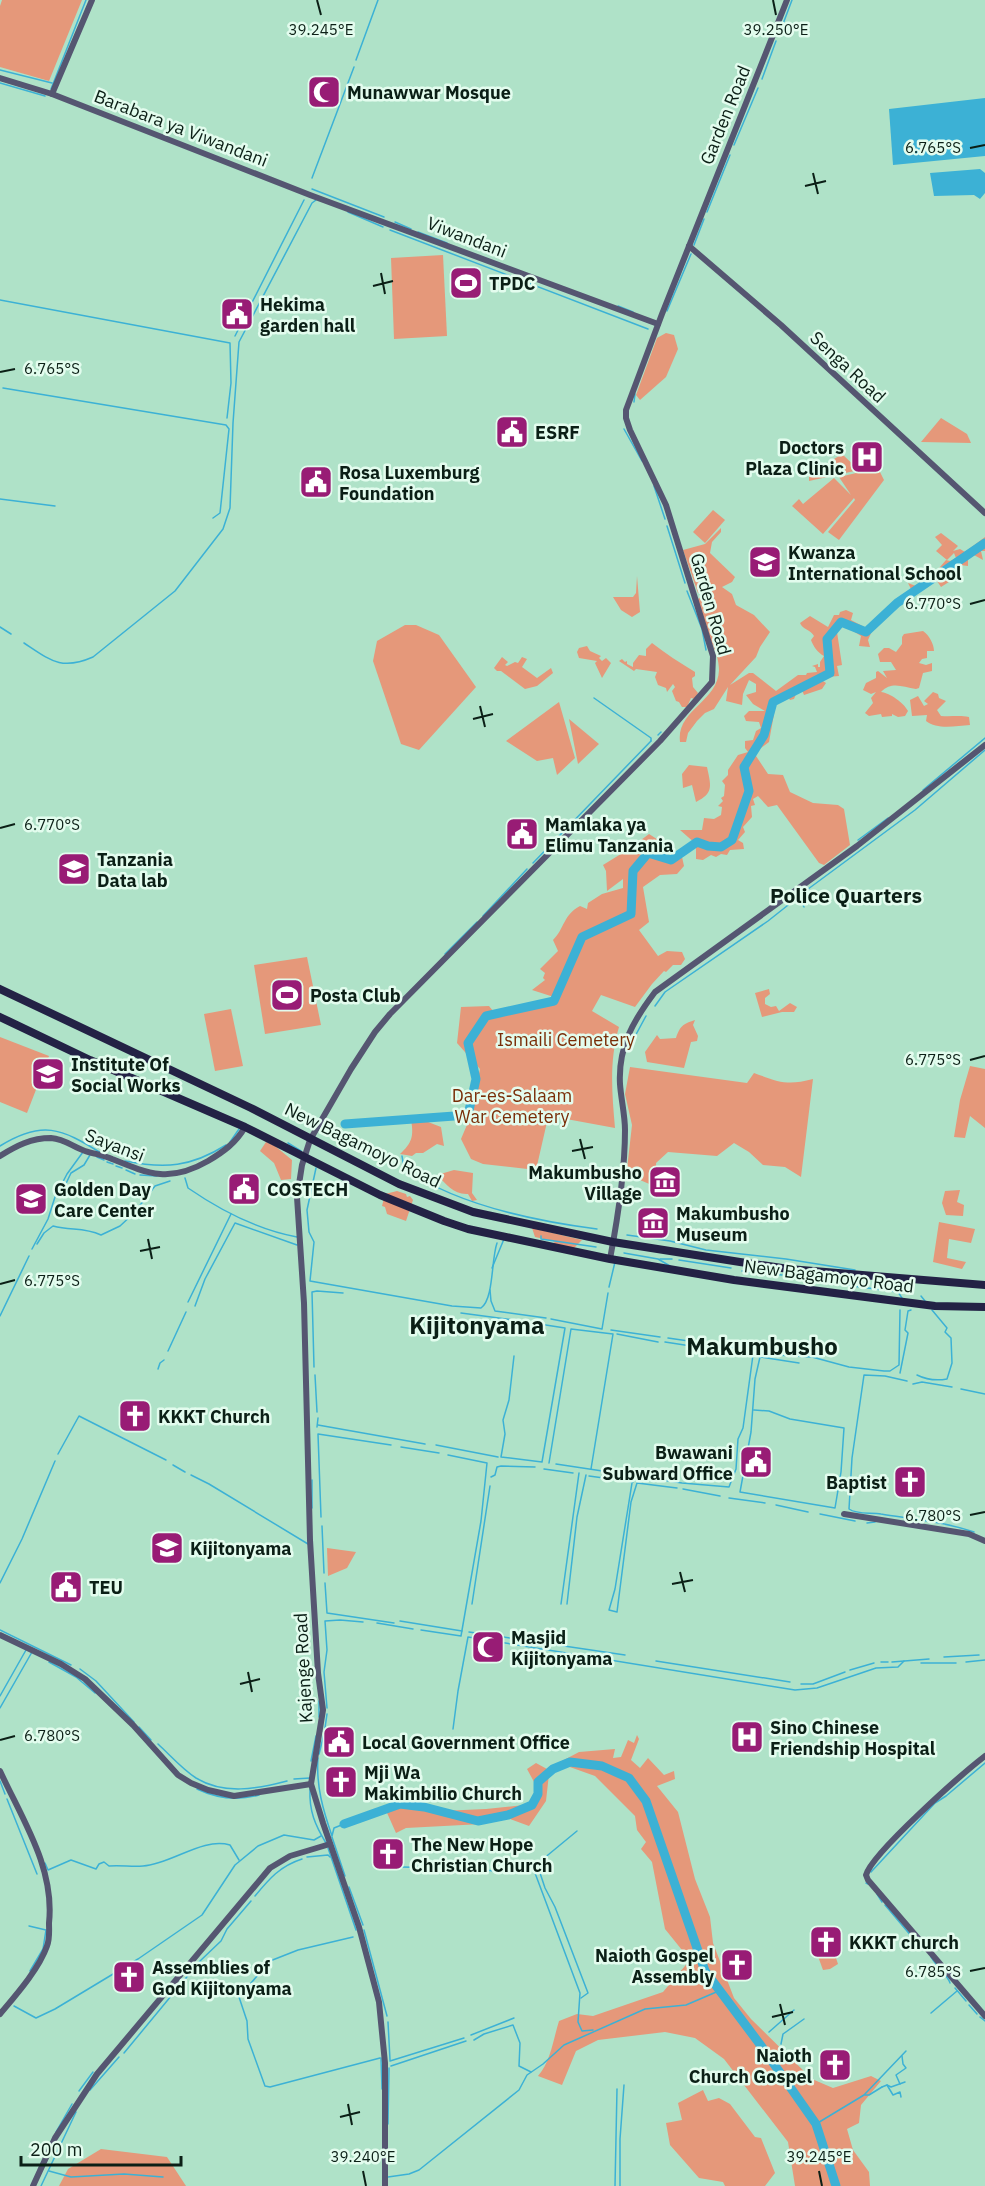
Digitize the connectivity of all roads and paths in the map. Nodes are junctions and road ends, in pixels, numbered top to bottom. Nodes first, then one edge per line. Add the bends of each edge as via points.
1 (92, 0) edge
2 (787, 0) edge
3 (0, 78) edge
4 (52, 94) junction
5 (299, 189) joint
6 (689, 246) junction
7 (658, 324) junction
8 (985, 513) edge
9 (985, 745) edge
10 (0, 989) edge
11 (0, 1017) edge
12 (245, 1128) junction
13 (310, 1140) junction
14 (0, 1156) edge
15 (305, 1157) junction
16 (614, 1242) junction
17 (610, 1258) junction
18 (985, 1285) edge
19 (985, 1307) edge
20 (844, 1514) dead end
21 (985, 1541) edge
22 (0, 1635) edge
23 (985, 1756) edge
24 (0, 1771) edge
25 (309, 1784) junction
26 (330, 1844) junction
27 (0, 2014) edge
28 (985, 2016) edge
29 (33, 2186) edge
30 (385, 2186) edge

1 - 4 street
2 - 6 street, Garden Road
3 - 4 street
4 - 5 street, Barabara ya Viwandani
5 - 7 street, Viwandani
6 - 7 street, Garden Road
6 - 8 street, Senga Road
7 - 13 street, Garden Road via 626,418 666,505 713,656 712,682 660,741 390,1014 351,1069
9 - 16 street via 857,846 655,992 643,1008 628,1032 620,1067 625,1139
10 - 13 highway, New Bagamoyo Road
11 - 12 highway, New Bagamoyo Road
12 - 14 street, Sayansi via 234,1143 217,1155 177,1173 143,1172 51,1138 23,1143
12 - 15 highway, New Bagamoyo Road
13 - 15 street, Kajenge Road
13 - 16 highway, New Bagamoyo Road via 453,1206
15 - 17 highway, New Bagamoyo Road via 380,1195 444,1221
15 - 25 street, Kajenge Road via 297,1207 304,1303 310,1540 323,1710
16 - 17 street
16 - 18 highway, New Bagamoyo Road via 789,1269
17 - 19 highway, New Bagamoyo Road via 787,1287 935,1306
20 - 21 street via 969,1534
22 - 25 street via 85,1679 178,1775 191,1783 234,1796
23 - 28 street via 920,1814 875,1860 866,1875
24 - 27 street via 28,1828 48,1883 50,1917 47,1948 23,1987
25 - 26 street, Kajenge Road
26 - 29 street via 290,1856 270,1868 97,2074 55,2138
26 - 30 street, Kajenge Road via 359,1927 380,2010 386,2104

